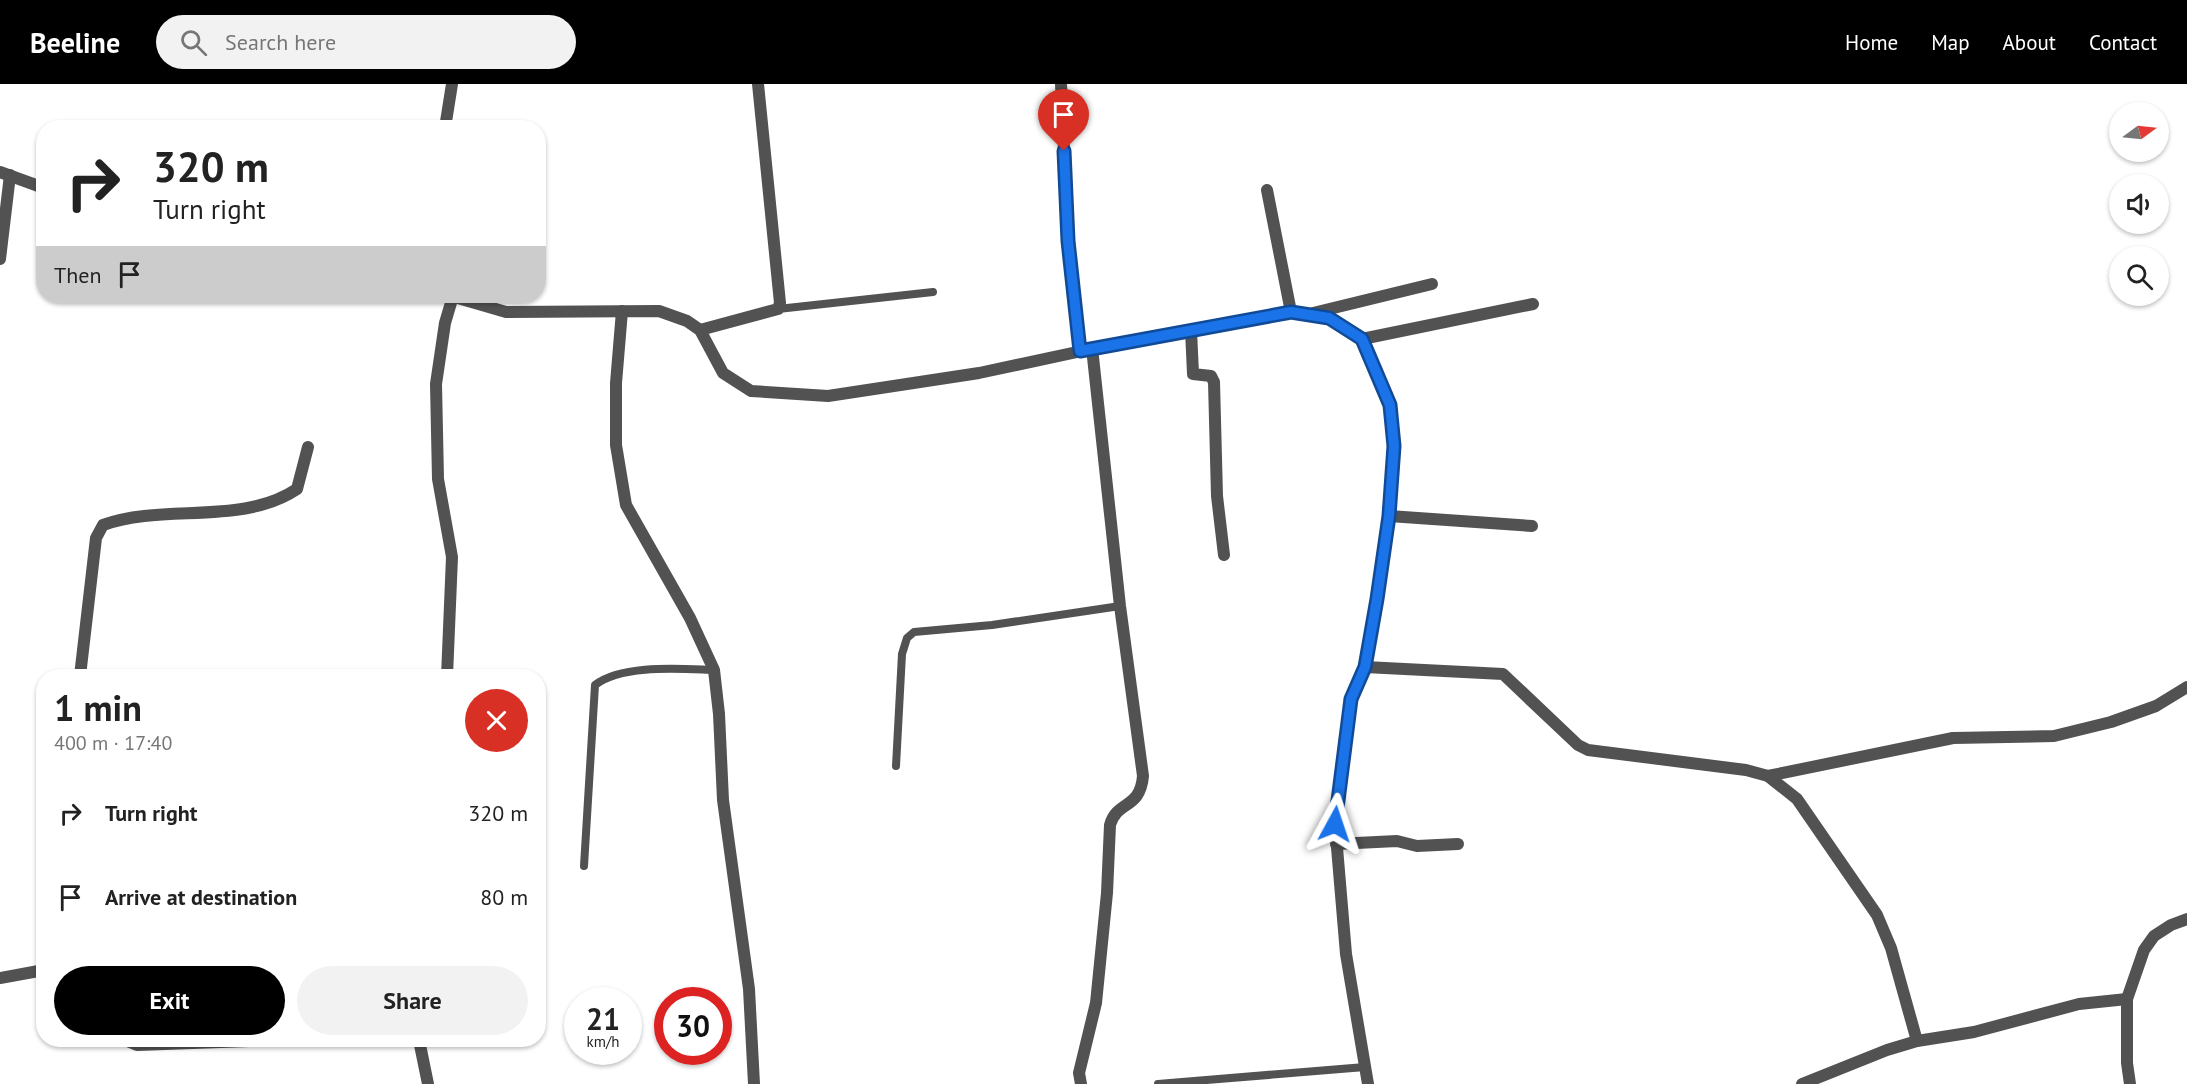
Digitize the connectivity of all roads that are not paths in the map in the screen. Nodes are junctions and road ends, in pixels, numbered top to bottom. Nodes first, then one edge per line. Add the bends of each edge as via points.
1 (452, 84) edge
2 (758, 84) edge
3 (1060, 84) edge
4 (446, 120) edge
5 (5, 174) edge
6 (36, 185) edge
7 (1267, 190) dead end
8 (0, 259) edge
9 (1432, 284) dead end
10 (933, 292) dead end
11 (450, 303) edge
12 (476, 303) edge
13 (1533, 304) dead end
14 (778, 309) junction
15 (622, 311) junction
16 (1291, 312) junction
17 (1309, 314) junction
18 (700, 330) junction
19 (1191, 330) junction
20 (1362, 339) junction
21 (1086, 350) junction
22 (308, 447) dead end
23 (1389, 516) junction
24 (1532, 526) dead end
25 (1224, 555) dead end
26 (1120, 606) junction
27 (1365, 667) junction
28 (81, 669) edge
29 (447, 669) edge
30 (714, 670) junction
31 (2187, 687) edge
32 (896, 766) dead end
33 (1768, 776) junction
34 (1336, 844) junction
35 (1458, 844) dead end
36 (584, 866) dead end
37 (2187, 919) edge
38 (36, 971) edge
39 (0, 978) edge
40 (2127, 999) junction
41 (1917, 1041) junction
42 (420, 1047) edge
43 (1365, 1067) junction
44 (428, 1084) edge
45 (754, 1084) edge
46 (1081, 1084) edge
47 (1158, 1084) edge
48 (1368, 1084) edge
49 (1802, 1084) edge
50 (2130, 1084) edge

1 - 4 street
2 - 14 street via 781,293
3 - 21 street via 1068,241
5 - 6 street
5 - 8 street
7 - 16 street
9 - 17 street
10 - 14 lane
11 - 29 street via 436,384 438,479 452,556
12 - 15 street via 506,312
13 - 20 street
14 - 18 street
15 - 18 street via 659,311
15 - 30 street via 616,445 626,505 690,618
16 - 17 street
16 - 19 street
17 - 20 street via 1329,318
18 - 21 street via 723,374 751,391 828,396 979,373
19 - 21 street
19 - 25 street via 1193,374 1211,376 1214,382 1217,496
20 - 23 street via 1390,405 1394,446
21 - 26 street
22 - 28 street via 297,489 279,500 234,509 127,517 103,525 96,538
23 - 24 street
23 - 27 street
26 - 32 lane via 914,632 907,638 902,654
26 - 46 street via 1142,790 1113,815 1110,825 1096,1003 1079,1072
27 - 33 street via 1503,674 1572,740 1588,750
27 - 34 street via 1351,699 1337,802
30 - 36 lane via 651,670 617,675 595,685
30 - 45 street via 723,800 749,989
31 - 33 street via 2147,710 2054,736 1953,738
33 - 41 street via 1797,799 1877,915 1892,948
34 - 35 street
34 - 43 street via 1346,954
37 - 40 street via 2154,936 2144,950
38 - 39 street
40 - 41 street via 2079,1004 1974,1032
40 - 50 street
41 - 49 street
42 - 44 street
43 - 47 lane
43 - 48 street

